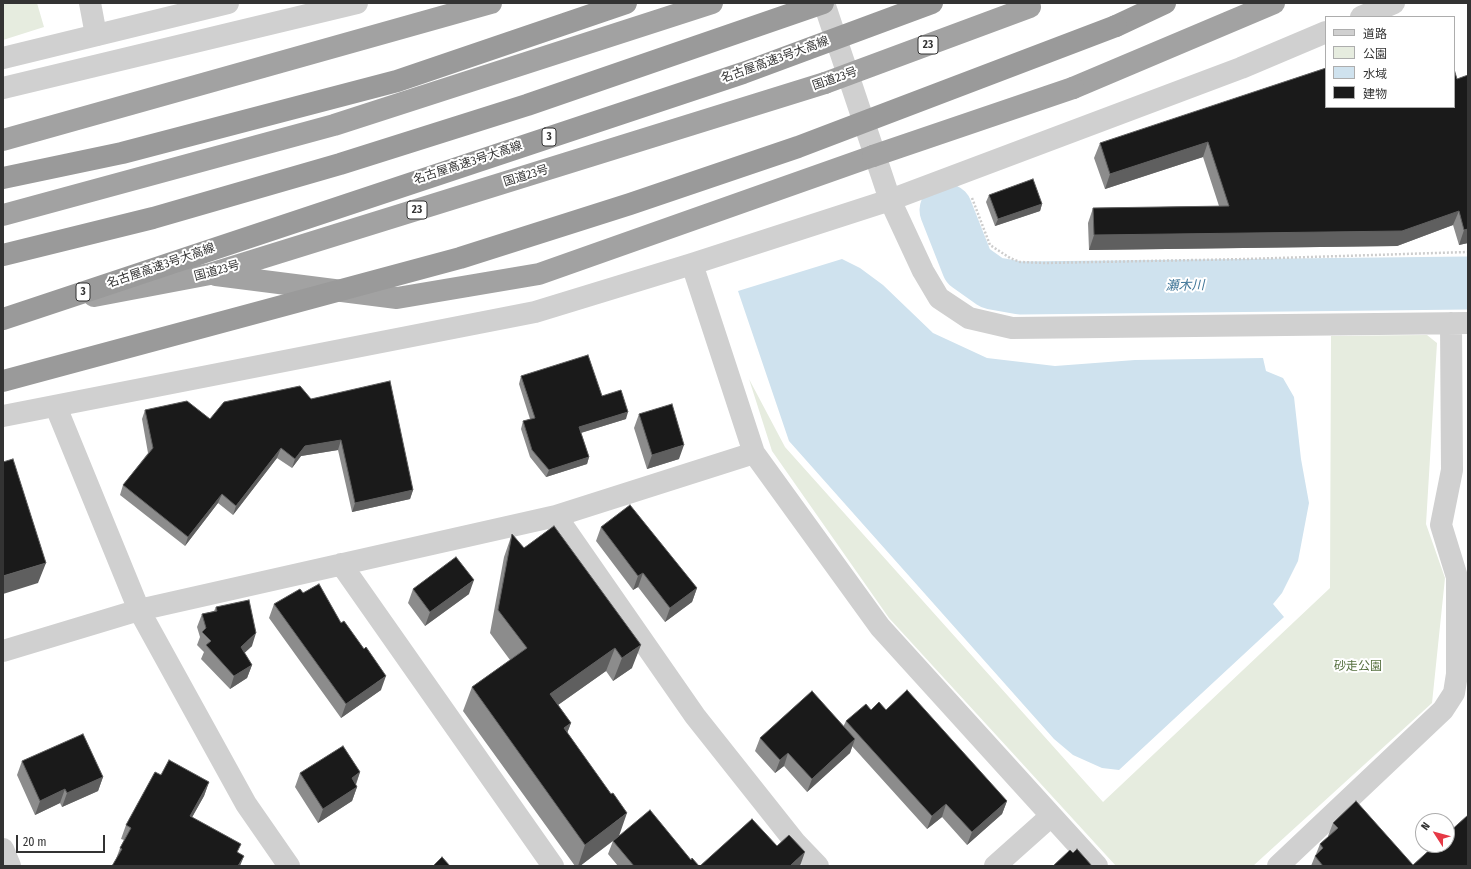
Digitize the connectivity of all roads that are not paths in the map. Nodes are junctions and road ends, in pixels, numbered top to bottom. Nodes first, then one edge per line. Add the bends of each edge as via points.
1 (90, 3) edge
2 (228, 3) edge
3 (356, 3) edge
4 (491, 3) edge
5 (626, 3) edge
6 (712, 3) edge
7 (823, 3) edge
8 (932, 3) edge
9 (1165, 3) edge
10 (1274, 3) edge
11 (1394, 3) edge
12 (1035, 5) edge
13 (1363, 16) edge
14 (1325, 32) edge
15 (96, 35) junction
16 (3, 58) edge
17 (3, 88) edge
18 (3, 140) edge
19 (3, 178) edge
20 (890, 200) junction
21 (3, 215) edge
22 (3, 255) edge
23 (692, 264) junction
24 (210, 274) junction
25 (3, 314) edge
26 (3, 319) edge
27 (1459, 323) edge
28 (3, 381) edge
29 (56, 407) junction
30 (3, 416) edge
31 (754, 453) junction
32 (1460, 467) edge
33 (556, 516) junction
34 (341, 564) junction
35 (138, 610) junction
36 (3, 652) edge
37 (1051, 816) junction
38 (3, 849) edge
39 (1283, 864) edge
40 (10, 866) edge
41 (289, 866) edge
42 (553, 866) edge
43 (818, 866) edge
44 (995, 866) edge
45 (1097, 866) edge

1 - 15 street
2 - 15 street
3 - 17 street
4 - 18 highway
5 - 19 highway via 397,81 122,153
6 - 21 highway via 334,125
7 - 20 street
7 - 22 highway via 527,105 340,164 153,218
8 - 26 highway, 名古屋高速3号大高線 / 3, bridge via 743,73
9 - 28 highway, bridge via 1116,26 798,147 630,204 460,258
10 - 24 highway, bridge via 1072,88 539,274 397,298
11 - 13 street
12 - 24 highway, 国道23号 / 23, bridge via 825,83
14 - 20 street via 1241,68
15 - 16 street
20 - 23 street
20 - 27 street via 923,271 939,298 969,318 1012,328
23 - 29 street via 535,312
23 - 31 street
24 - 25 highway, 国道23号 / 23
27 - 32 street
29 - 30 street
29 - 35 street
31 - 33 street
31 - 37 street via 880,627
32 - 39 street via 1441,525 1457,577 1457,674 1454,693 1443,710
33 - 34 street
33 - 43 street via 695,716
34 - 35 street
34 - 42 street
35 - 36 street
35 - 41 street via 246,804
37 - 44 street
37 - 45 street
38 - 40 street

